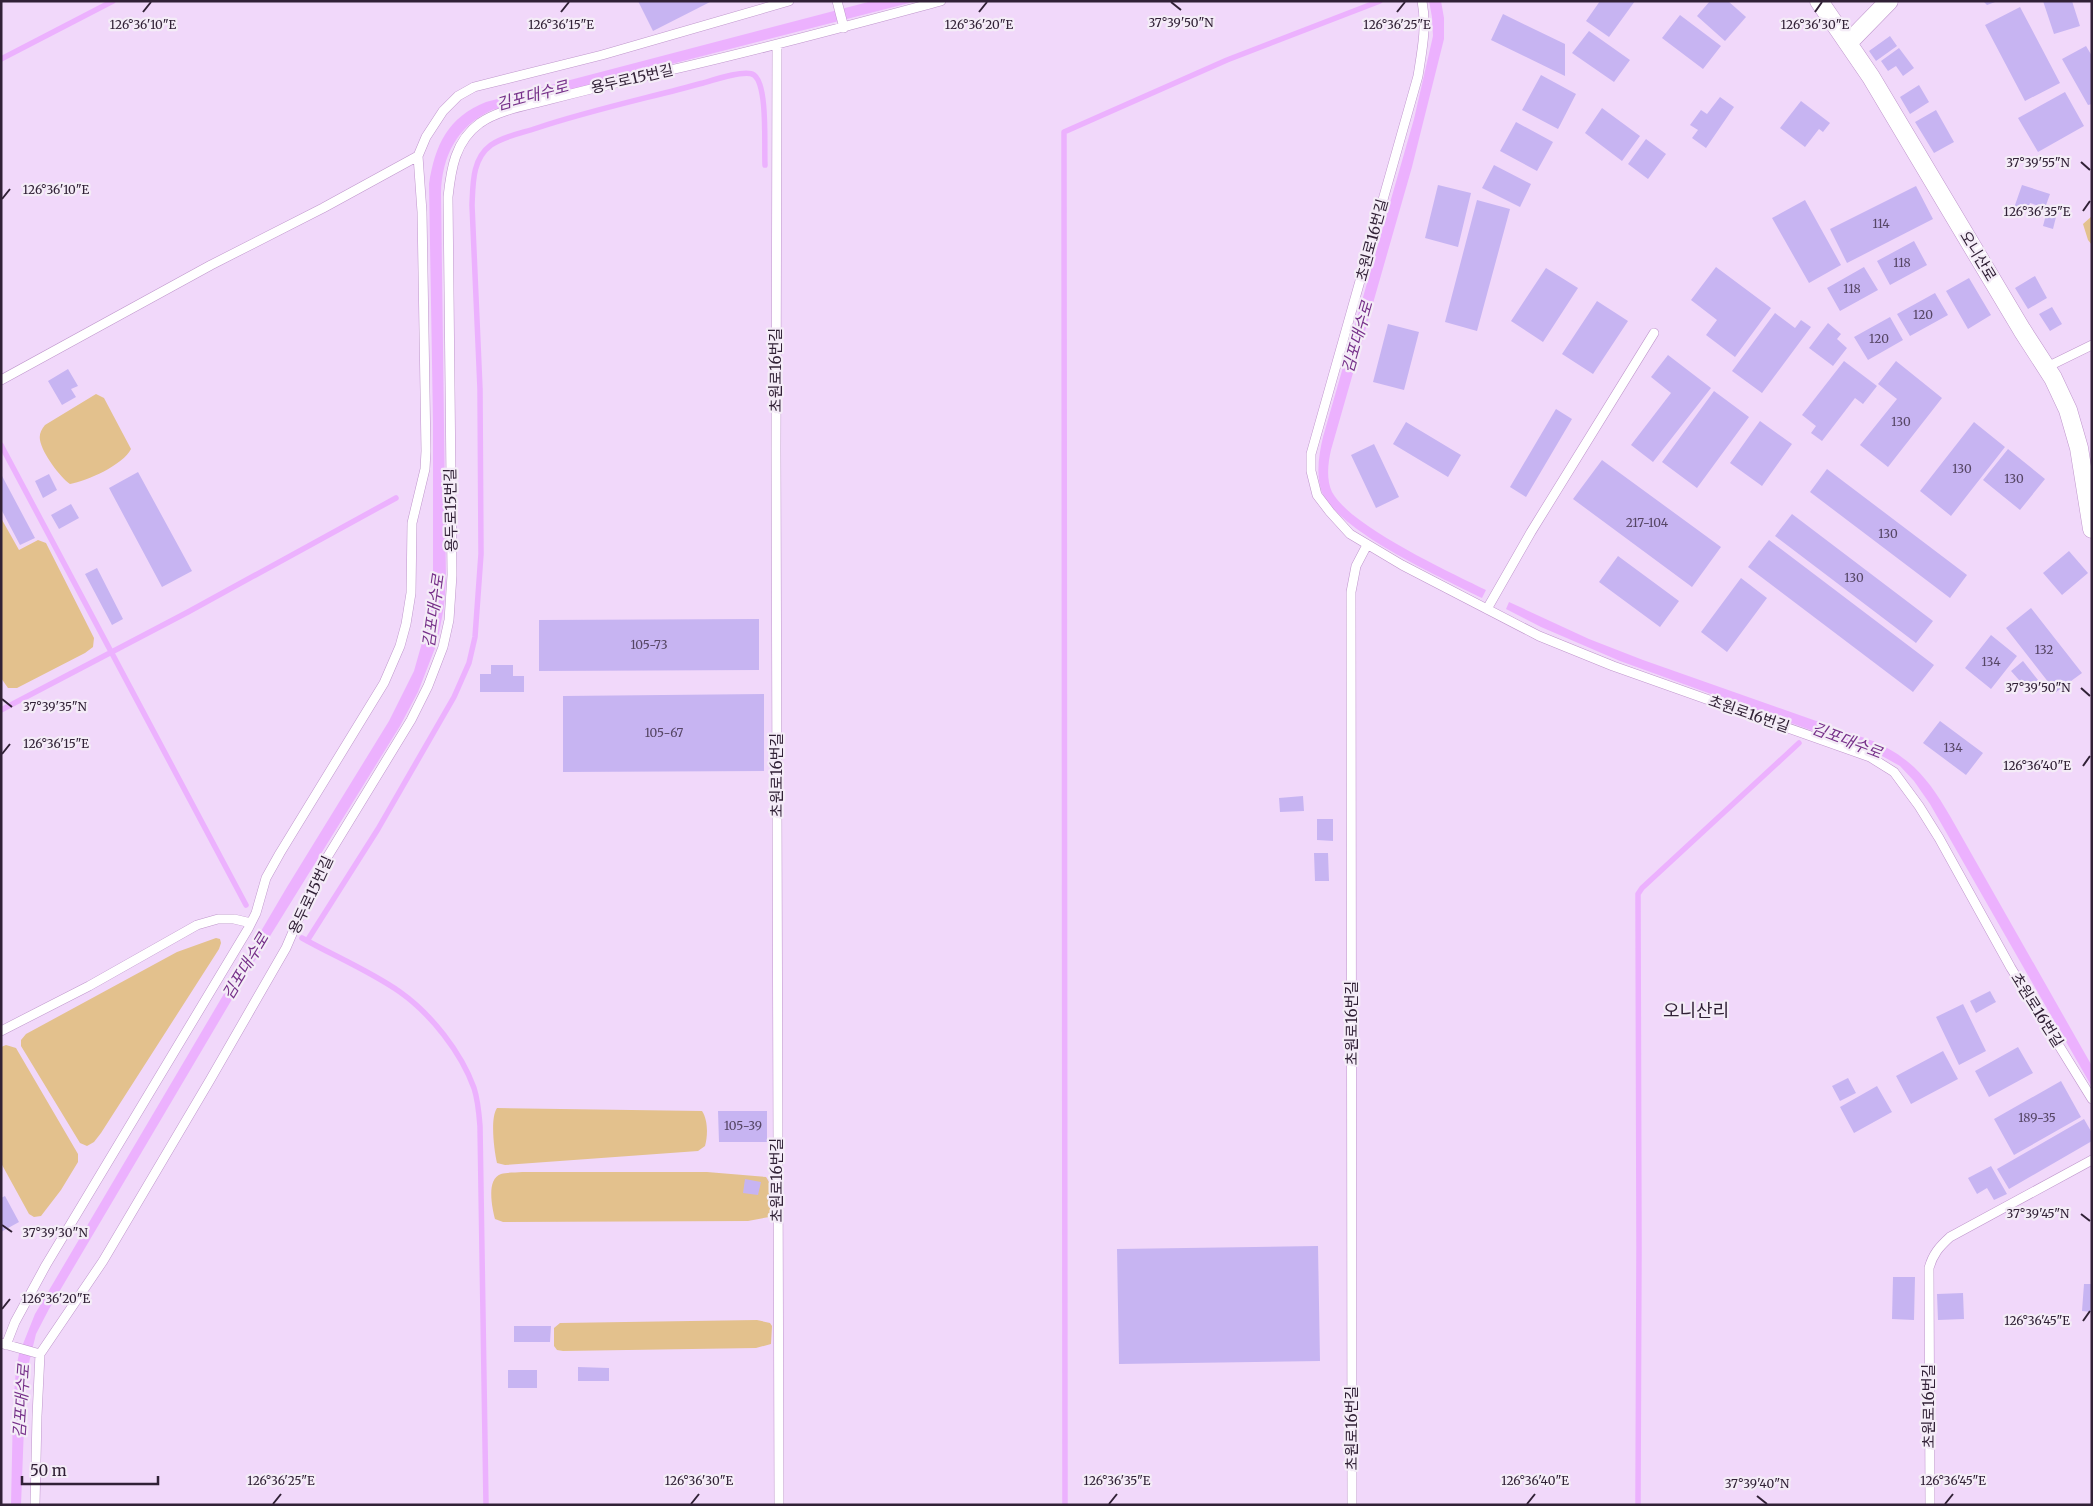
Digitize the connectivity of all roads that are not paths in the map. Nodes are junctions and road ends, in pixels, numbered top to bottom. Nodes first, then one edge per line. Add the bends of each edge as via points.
1 (789, 1) edge
2 (837, 1) edge
3 (941, 1) edge
4 (1422, 1) edge
5 (1819, 1) edge
6 (1890, 1) edge
7 (844, 28) junction
8 (1849, 42) junction
9 (777, 45) junction
10 (418, 156) junction
11 (1654, 332) dead end
12 (2092, 345) edge
13 (2048, 368) junction
14 (1, 380) edge
15 (2092, 529) edge
16 (1367, 544) junction
17 (1487, 609) junction
18 (250, 923) junction
19 (1, 1031) edge
20 (2092, 1099) edge
21 (2092, 1160) edge
22 (7, 1345) edge
23 (38, 1353) junction
24 (35, 1505) edge
25 (779, 1505) edge
26 (1352, 1505) edge
27 (1930, 1505) edge

1 - 10 lane via 474,88 458,96 443,111
2 - 7 lane
3 - 7 lane
4 - 16 lane, 초원로16번길 via 1425,35 1418,76 1311,454 1316,495 1350,534
5 - 8 street, 오니산로
6 - 8 street
7 - 9 lane, 용두로15번길
8 - 13 street, 오니산로
9 - 23 lane, 용두로15번길 via 492,115 462,142 451,171 448,197 452,575 448,620 436,666 411,720 320,869 286,948 244,1022 103,1261
9 - 25 lane, 초원로16번길
10 - 14 lane
10 - 18 lane via 426,451 412,523 411,593 406,624 384,683 266,878
11 - 17 lane
12 - 13 lane
13 - 15 street, 오니산로 via 2068,410 2079,448
16 - 17 lane, 초원로16번길
16 - 26 lane, 초원로16번길 via 1356,566 1351,592
17 - 20 lane, 초원로16번길 via 1539,636 1613,666 1870,757 1894,772 1939,838 2011,968
18 - 19 lane via 218,919 196,925
18 - 22 lane via 46,1265 15,1322
21 - 27 lane, 초원로16번길 via 1950,1237 1932,1256 1928,1268
22 - 23 lane
23 - 24 lane

